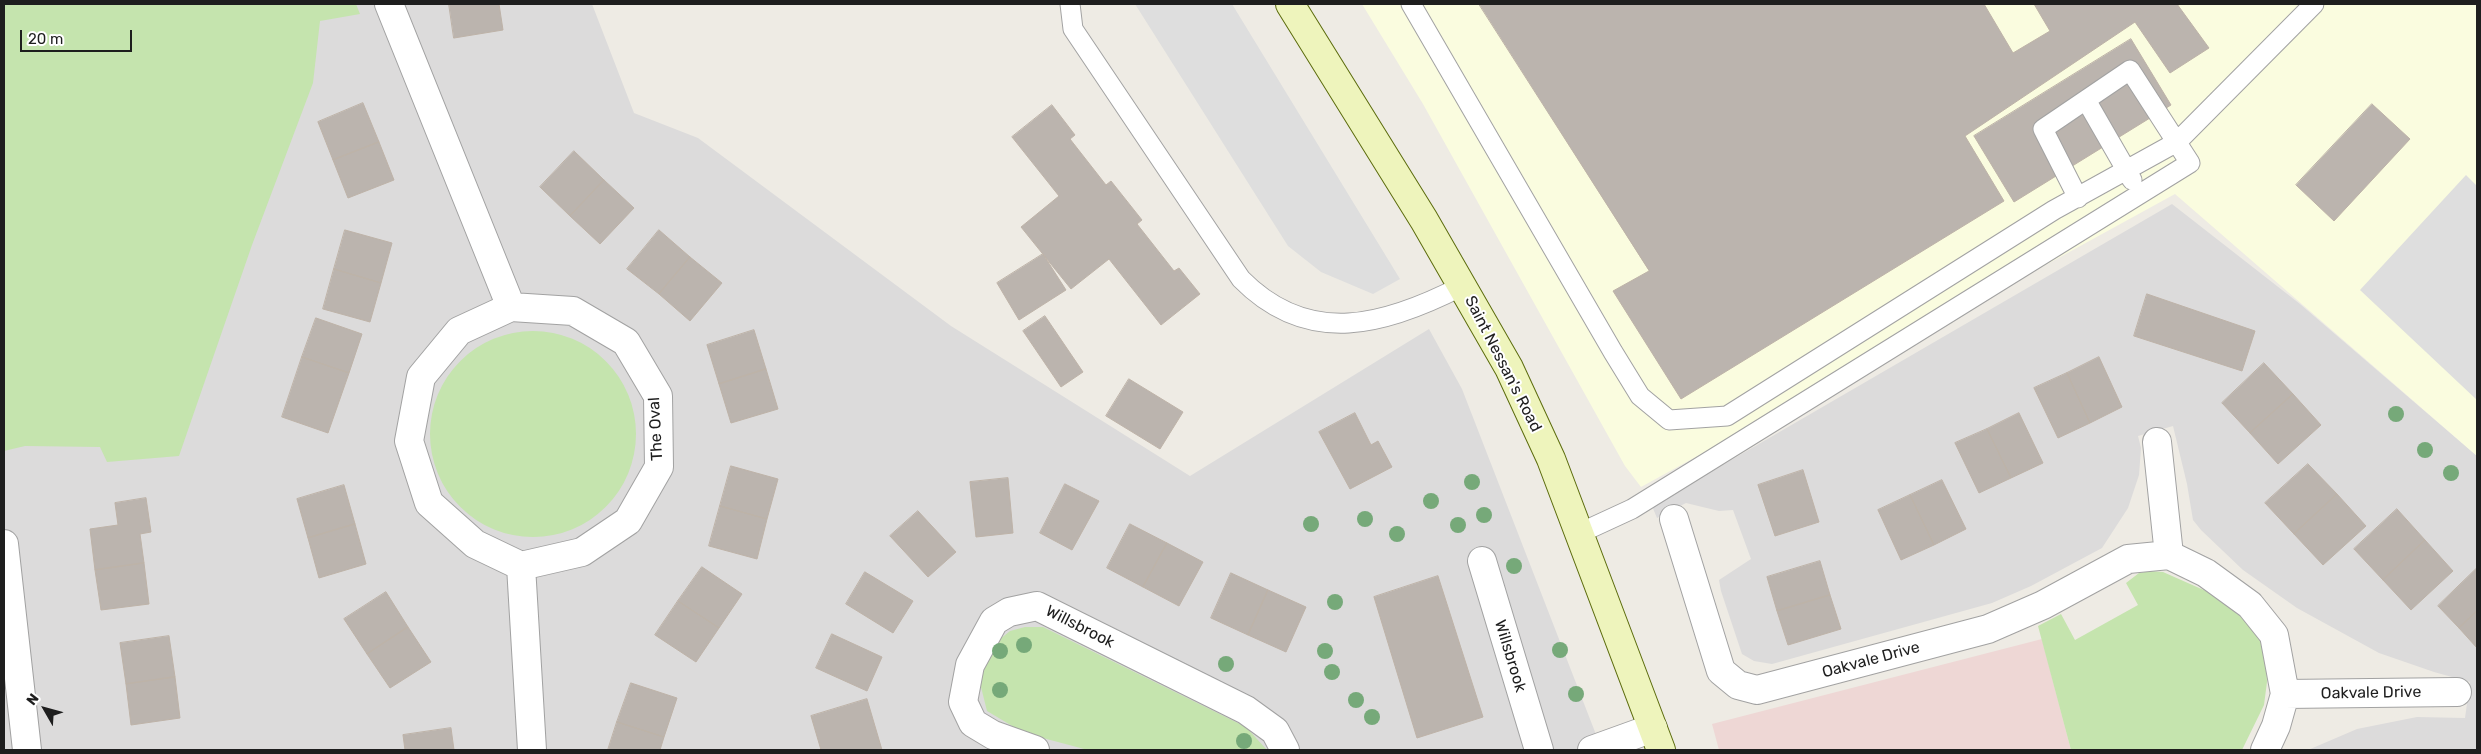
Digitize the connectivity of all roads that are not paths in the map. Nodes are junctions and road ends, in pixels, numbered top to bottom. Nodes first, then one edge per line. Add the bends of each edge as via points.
1 (390, 4) edge
2 (1070, 4) edge
3 (1290, 4) edge
4 (1411, 4) edge
5 (2314, 4) edge
6 (2086, 100) junction
7 (2176, 142) junction
8 (2126, 170) junction
9 (2140, 194) junction
10 (2078, 198) junction
11 (1462, 286) junction
12 (511, 307) junction
13 (2157, 442) dead end
14 (1674, 518) dead end
15 (1580, 533) junction
16 (4, 544) edge
17 (2169, 555) junction
18 (1482, 562) dead end
19 (520, 566) junction
20 (2457, 692) dead end
21 (2285, 694) junction
22 (1657, 739) edge
23 (531, 743) edge
24 (27, 750) edge
25 (1035, 750) edge
26 (1285, 750) edge
27 (1539, 750) edge
28 (1592, 750) edge
29 (2264, 750) edge

1 - 12 street
2 - 11 lane via 1073,29 1241,279 1258,296 1277,307 1316,321 1347,324 1401,314
3 - 11 main road, Saint Nessan's Road
4 - 10 lane via 1640,396 1669,420 1728,416 2054,210
5 - 7 lane
6 - 7 lane via 2130,70
6 - 8 lane
6 - 10 lane via 2043,129
7 - 8 lane
7 - 9 lane via 2190,163
8 - 9 lane
8 - 10 lane
9 - 15 lane via 1632,509
11 - 15 main road, Saint Nessan's Road via 1509,368 1551,459
12 - 19 street, The Oval via 459,331 421,377 409,441 429,503 475,544
12 - 19 street, The Oval via 573,311 626,342 658,396 658,467 628,521 582,552
13 - 17 street
14 - 17 street, Oakvale Drive via 1722,671 1738,685 1757,690 1988,629 2043,605 2128,559
15 - 22 main road, Saint Nessan's Road
16 - 24 street
17 - 21 street via 2206,573 2250,605 2274,635
18 - 27 street, Willsbrook
19 - 23 street
20 - 21 street, Oakvale Drive
21 - 29 street via 2276,726
22 - 28 street
25 - 26 street, Willsbrook via 993,735 974,722 963,702 970,665 994,622 1009,612 1037,606 1246,710 1275,731

